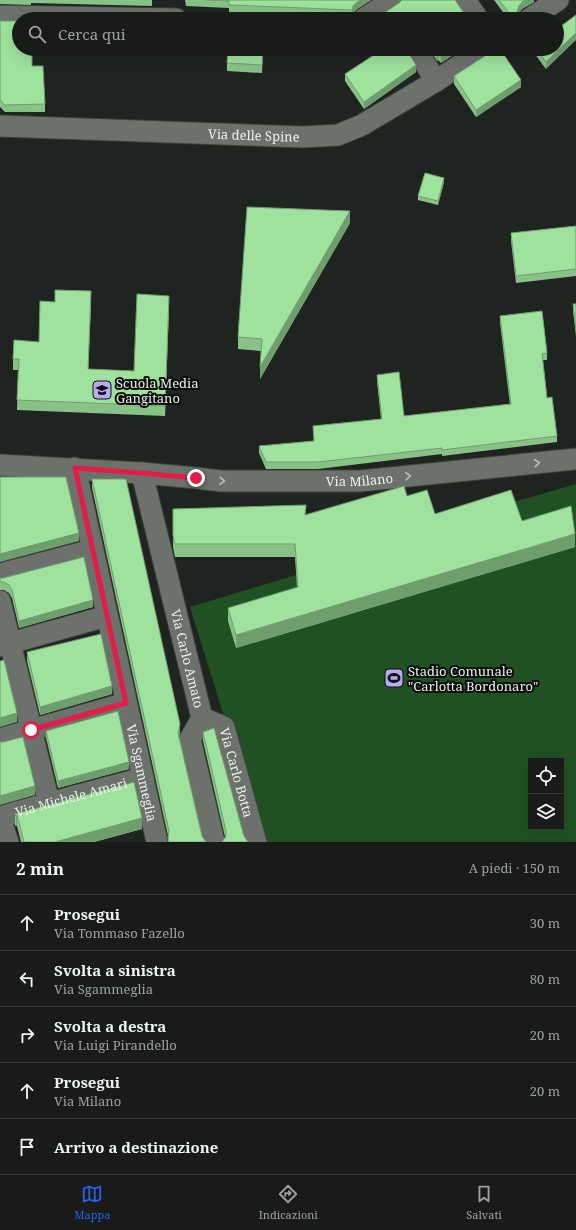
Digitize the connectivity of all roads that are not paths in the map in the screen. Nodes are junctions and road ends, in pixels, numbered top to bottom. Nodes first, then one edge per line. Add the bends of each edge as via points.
1 (169, 0) edge
2 (465, 0) edge
3 (553, 1) edge
4 (390, 6) edge
5 (61, 8) edge
6 (30, 12) edge
7 (101, 12) edge
8 (170, 12) edge
9 (378, 12) edge
10 (473, 12) edge
11 (538, 12) edge
12 (12, 14) edge
13 (0, 16) edge
14 (420, 56) edge
15 (474, 56) edge
16 (436, 81) junction
17 (0, 126) edge
18 (576, 459) edge
19 (0, 465) edge
20 (75, 468) junction
21 (142, 473) junction
22 (92, 550) junction
23 (0, 574) edge
24 (0, 602) edge
25 (107, 616) junction
26 (5, 645) edge
27 (126, 703) junction
28 (202, 718) junction
29 (31, 730) junction
30 (0, 739) edge
31 (143, 778) junction
32 (48, 803) junction
33 (0, 817) edge
34 (154, 841) edge
35 (8, 842) edge
36 (214, 842) edge
37 (256, 842) edge

1 - 8 street
2 - 10 street
3 - 11 street
4 - 9 street
5 - 6 street
5 - 7 street
12 - 13 street
14 - 16 street
15 - 16 street, Via delle Spine
16 - 17 street, Via delle Spine via 362,125 338,135 303,137
21 -> 18 street, Via Milano via 220,481 360,481
19 - 20 street, Via Milano
20 - 21 street, Via Milano
20 - 22 street, Via Sgammeglia
21 - 28 street, Via Carlo Amato
22 - 23 street
22 - 25 street, Via Sgammeglia
24 - 26 street
25 - 26 street
25 - 27 street, Via Sgammeglia
26 - 29 street
27 - 29 street
27 - 31 street, Via Sgammeglia
28 - 36 street, Via Carlo Amato via 190,739
28 - 37 street, Via Carlo Botta via 224,727
29 - 30 street
29 - 32 street
31 - 32 street, Via Michele Amari
31 - 34 street, Via Sgammeglia
32 - 33 street, Via Michele Amari
33 - 35 street

